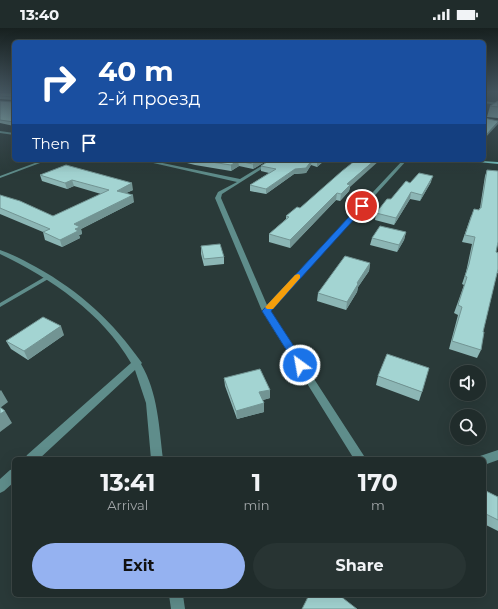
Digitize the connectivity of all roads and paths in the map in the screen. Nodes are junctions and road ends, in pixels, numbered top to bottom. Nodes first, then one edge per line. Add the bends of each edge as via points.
1 (0, 132) edge
2 (12, 134) edge
3 (41, 162) edge
4 (151, 162) edge
5 (271, 162) edge
6 (403, 162) edge
7 (486, 162) edge
8 (498, 163) edge
9 (0, 177) edge
10 (241, 181) junction
11 (0, 252) edge
12 (48, 277) junction
13 (0, 305) edge
14 (266, 311) junction
15 (137, 363) junction
16 (498, 455) edge
17 (33, 457) edge
18 (157, 457) edge
19 (359, 457) edge
20 (486, 459) edge
21 (12, 476) edge
22 (0, 487) edge
23 (176, 597) edge
24 (178, 609) edge

1 - 2 street
3 - 9 lane
4 - 10 street
5 - 10 street
6 - 14 street
7 - 8 street
10 - 14 street via 220,193 218,198
11 - 12 street via 16,258
12 - 13 lane
12 - 15 street via 110,327
14 - 19 street
15 - 17 street
15 - 18 street via 149,395
16 - 20 street
21 - 22 street
23 - 24 street

